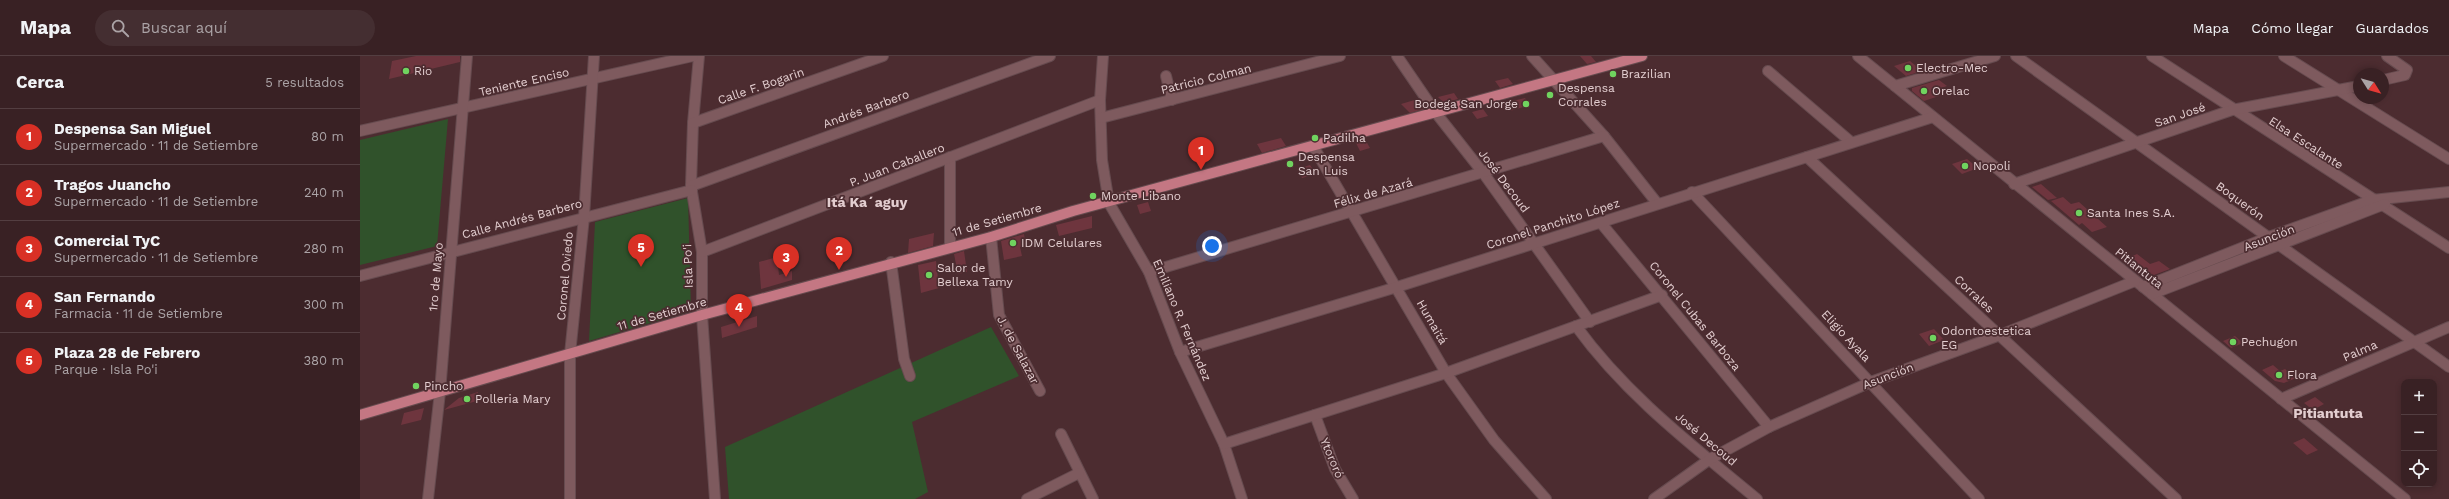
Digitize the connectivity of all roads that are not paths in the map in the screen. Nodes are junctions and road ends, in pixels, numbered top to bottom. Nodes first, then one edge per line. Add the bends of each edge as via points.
1 (467, 56) edge
2 (594, 56) edge
3 (693, 56) edge
4 (699, 56) edge
5 (883, 56) edge
6 (1050, 56) edge
7 (1103, 56) edge
8 (1340, 56) edge
9 (1397, 56) edge
10 (1532, 56) edge
11 (1642, 56) edge
12 (1858, 56) edge
13 (1995, 56) edge
14 (2016, 56) edge
15 (2152, 56) edge
16 (2284, 56) edge
17 (2387, 56) edge
18 (1768, 71) dead end
19 (1166, 76) dead end
20 (592, 78) junction
21 (2389, 79) edge
22 (1553, 81) junction
23 (1895, 86) junction
24 (2353, 87) edge
25 (2340, 90) junction
26 (1100, 100) junction
27 (1172, 100) junction
28 (462, 108) junction
29 (2232, 110) junction
30 (1436, 113) junction
31 (1933, 117) junction
32 (1101, 118) junction
33 (693, 123) junction
34 (360, 131) edge
35 (1604, 136) junction
36 (1851, 142) junction
37 (2136, 142) junction
38 (1313, 146) junction
39 (950, 157) junction
40 (1807, 157) junction
41 (2449, 159) edge
42 (1484, 174) junction
43 (2014, 184) junction
44 (692, 188) junction
45 (1692, 192) junction
46 (2449, 192) edge
47 (2376, 202) junction
48 (1109, 203) junction
49 (1657, 203) junction
50 (1354, 212) junction
51 (584, 217) junction
52 (1601, 223) junction
53 (990, 236) junction
54 (2269, 237) junction
55 (1534, 243) junction
56 (2280, 245) junction
57 (950, 247) junction
58 (2449, 248) edge
59 (452, 251) junction
60 (702, 252) junction
61 (891, 262) junction
62 (1149, 272) junction
63 (360, 276) edge
64 (2139, 284) junction
65 (1397, 287) junction
66 (2152, 294) junction
67 (1662, 295) junction
68 (702, 316) junction
69 (1590, 322) junction
70 (1576, 326) junction
71 (2449, 326) edge
72 (2000, 335) junction
73 (2414, 342) junction
74 (1180, 352) junction
75 (570, 354) junction
76 (2449, 367) edge
77 (1446, 374) junction
78 (910, 376) dead end
79 (1871, 382) junction
80 (1040, 391) dead end
81 (440, 392) junction
82 (2281, 399) junction
83 (360, 415) edge
84 (1315, 415) junction
85 (1768, 427) junction
86 (1061, 434) dead end
87 (1224, 444) junction
88 (1710, 459) junction
89 (1079, 473) junction
90 (428, 499) edge
91 (570, 499) edge
92 (715, 499) edge
93 (1027, 499) edge
94 (1093, 499) edge
95 (1242, 499) edge
96 (1353, 499) edge
97 (1546, 499) edge
98 (1654, 499) edge
99 (1757, 499) edge
100 (1979, 499) edge
101 (2176, 499) edge
102 (2405, 499) edge

1 - 28 street, 1ro de Mayo
2 - 20 street, Coronel Oviedo
3 - 20 street, Teniente Enciso
4 - 33 street, Isla Po'i
5 - 33 street, Calle F. Bogarin
6 - 44 street, Andrés Barbero
7 - 26 street, Emiliano R. Fernández
8 - 27 street, Patricio Colman
9 - 30 street, José Decoud
10 - 22 street
11 - 22 main road, 11 de Setiembre
12 - 23 street, Pitiantuta
13 - 23 street
14 - 37 street, Boquerón
15 - 29 street, Elsa Escalante
16 - 25 street
17 - 21 street via 2407,70 2405,75
18 - 36 street
19 - 27 street
20 - 28 street, Teniente Enciso
20 - 51 street, Coronel Oviedo
22 - 30 main road, 11 de Setiembre
22 - 35 street
23 - 31 street, Pitiantuta
24 - 25 street, San José
25 - 29 street, San José
25 - 41 street
26 - 32 street, Emiliano R. Fernández
26 - 39 street, P. Juan Caballero
27 - 32 street, Patricio Colman
28 - 34 street, Teniente Enciso
28 - 59 street, 1ro de Mayo
29 - 37 street, San José
29 - 47 street, Elsa Escalante
30 - 38 main road, 11 de Setiembre
30 - 42 street, José Decoud
31 - 36 street, Coronel Panchito López
31 - 43 street, Pitiantuta
32 - 48 street, Emiliano R. Fernández via 1102,160
33 - 44 street, Isla Po'i
35 - 42 street, Félix de Azará
35 - 49 street
36 - 40 street, Coronel Panchito López
37 - 43 street, San José
37 - 54 street, Boquerón
38 - 48 main road, 11 de Setiembre
38 - 50 street, Humaitá
39 - 57 street
39 - 60 street, P. Juan Caballero
40 - 45 street, Coronel Panchito López
40 - 72 street, Corrales
42 - 50 street, Félix de Azará
42 - 55 street, José Decoud
43 - 64 street, Pitiantuta
44 - 51 street, Calle Andrés Barbero
44 - 60 street, Isla Po'i
45 - 49 street, Coronel Panchito López
45 - 79 street, Eligio Ayala
46 - 47 street, Asunción
47 - 54 street, Asunción
47 - 56 street, Asunción
47 - 58 street, Elsa Escalante
48 - 53 main road, 11 de Setiembre
48 - 62 street, Emiliano R. Fernández
49 - 52 street, Coronel Panchito López
50 - 62 street, Félix de Azará
50 - 65 street, Humaitá
51 - 59 street, Calle Andrés Barbero
51 - 75 street, Coronel Oviedo
52 - 55 street, Coronel Panchito López
52 - 67 street, Coronel Cubas Barboza
53 - 57 main road, 11 de Setiembre
53 - 80 street, J. de Salazar via 999,315
54 - 56 street, Boquerón
54 - 64 street, Asunción
55 - 65 street, Coronel Panchito López
55 - 69 street, José Decoud
56 - 66 street, Asunción
56 - 73 street, Boquerón
57 - 61 main road, 11 de Setiembre
59 - 63 street, Calle Andrés Barbero
59 - 81 street, 1ro de Mayo
60 - 68 street, Isla Po'i
61 - 68 main road, 11 de Setiembre
61 - 78 street via 904,359
62 - 74 street, Emiliano R. Fernández
64 - 66 street, Pitiantuta
64 - 72 street, Asunción
65 - 74 street, Coronel Panchito López
65 - 77 street, Humaitá
66 - 82 street, Pitiantuta
67 - 69 street
67 - 85 street, Coronel Cubas Barboza
68 - 75 main road, 11 de Setiembre
68 - 92 street, Isla Po'i
69 - 70 street
70 - 77 street
70 - 88 street, José Decoud via 1601,361 1650,408
71 - 73 street, Palma
72 - 79 street, Asunción
72 - 101 street, Corrales
73 - 76 street, Boquerón
73 - 82 street, Palma
74 - 87 street, Emiliano R. Fernández
75 - 81 main road, 11 de Setiembre
75 - 91 street, Coronel Oviedo
77 - 84 street
77 - 97 street, Humaitá via 1494,440
79 - 85 street, Asunción
79 - 100 street, Eligio Ayala
81 - 83 main road, 11 de Setiembre
81 - 90 street, 1ro de Mayo
82 - 102 street, Pitiantuta
84 - 87 street
84 - 96 street, Ytororó via 1335,469
85 - 88 street, Asunción
86 - 89 street
87 - 95 street, Emiliano R. Fernández
88 - 98 street, Asunción
88 - 99 street, José Decoud
89 - 93 street
89 - 94 street

